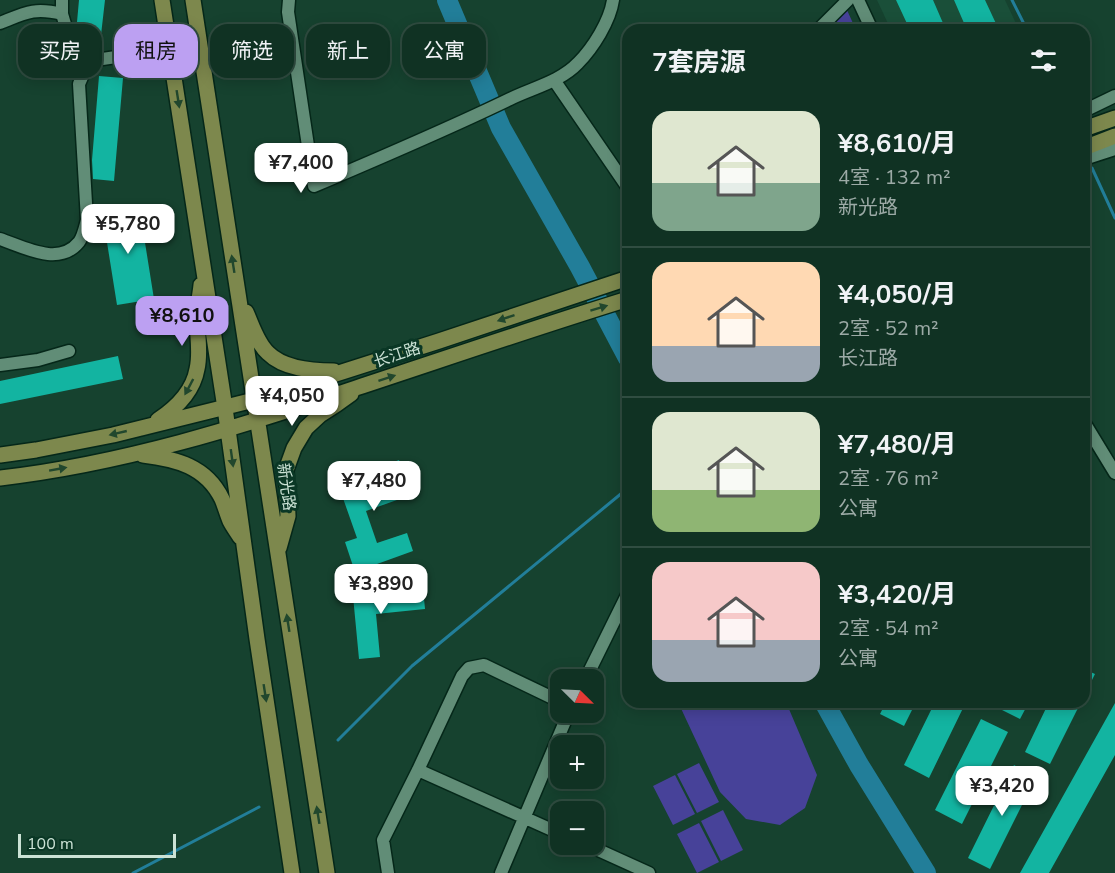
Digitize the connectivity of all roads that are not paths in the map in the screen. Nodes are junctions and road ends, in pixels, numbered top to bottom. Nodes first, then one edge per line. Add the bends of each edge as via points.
1 (62, 0) edge
2 (162, 0) edge
3 (193, 0) edge
4 (290, 0) edge
5 (613, 0) edge
6 (848, 0) edge
7 (858, 0) edge
8 (62, 14) junction
9 (0, 23) edge
10 (65, 24) edge
11 (166, 24) edge
12 (824, 24) edge
13 (869, 24) edge
14 (82, 78) edge
15 (174, 78) edge
16 (554, 80) junction
17 (1115, 96) edge
18 (1090, 108) edge
19 (1115, 118) edge
20 (1090, 127) edge
21 (1115, 136) edge
22 (1090, 146) edge
23 (1115, 149) edge
24 (1090, 157) edge
25 (622, 179) edge
26 (0, 239) edge
27 (203, 268) junction
28 (622, 280) edge
29 (238, 297) junction
30 (622, 301) edge
31 (69, 351) dead end
32 (0, 365) edge
33 (352, 369) junction
34 (360, 387) junction
35 (254, 400) junction
36 (225, 408) junction
37 (258, 420) junction
38 (151, 425) junction
39 (228, 429) junction
40 (1090, 432) edge
41 (134, 454) junction
42 (0, 455) edge
43 (1115, 473) edge
44 (0, 478) edge
45 (244, 546) junction
46 (277, 554) junction
47 (622, 605) edge
48 (590, 669) edge
49 (550, 697) edge
50 (564, 723) edge
51 (418, 770) junction
52 (524, 818) junction
53 (550, 829) edge
54 (604, 853) edge
55 (292, 873) edge
56 (327, 873) edge
57 (388, 873) edge
58 (501, 873) edge
59 (649, 873) edge

1 - 8 street
2 - 11 main road
29 -> 3 main road, 新光路
4 - 16 street via 288,12 314,186
5 - 16 street via 598,37 578,64
6 - 12 street
7 - 13 street
8 - 9 street via 30,11
8 - 10 street
14 - 26 street via 87,220 80,242 64,254 45,255
15 -> 27 main road
16 - 25 street
17 - 18 street
19 - 20 main road
21 - 22 main road
23 - 24 street
27 - 36 main road
27 -> 38 main road via 197,315 198,369 174,409
28 -> 33 main road, 长江路
29 - 33 main road via 259,340 276,359 297,368
29 - 35 main road, 新光路
34 -> 30 main road, 长江路
31 - 32 street
33 - 35 main road, 长江路
34 - 37 main road, 长江路
34 - 46 main road via 320,415 294,448 286,470 288,516
35 - 36 main road, 长江路
35 - 37 main road, 新光路
36 - 38 main road, 长江路
36 - 39 main road
37 - 39 main road, 长江路
37 - 46 main road, 新光路
38 -> 42 main road, 长江路
39 - 41 main road, 长江路
39 -> 45 main road
40 - 43 street
44 -> 41 main road, 长江路
41 - 45 main road via 181,462 209,480 222,497
45 -> 55 main road
56 -> 46 main road, 新光路
47 - 48 street
49 - 51 street via 484,665 469,668
50 - 52 street
51 - 52 street
51 - 57 street via 383,840
52 - 53 street
52 - 58 street
54 - 59 street

